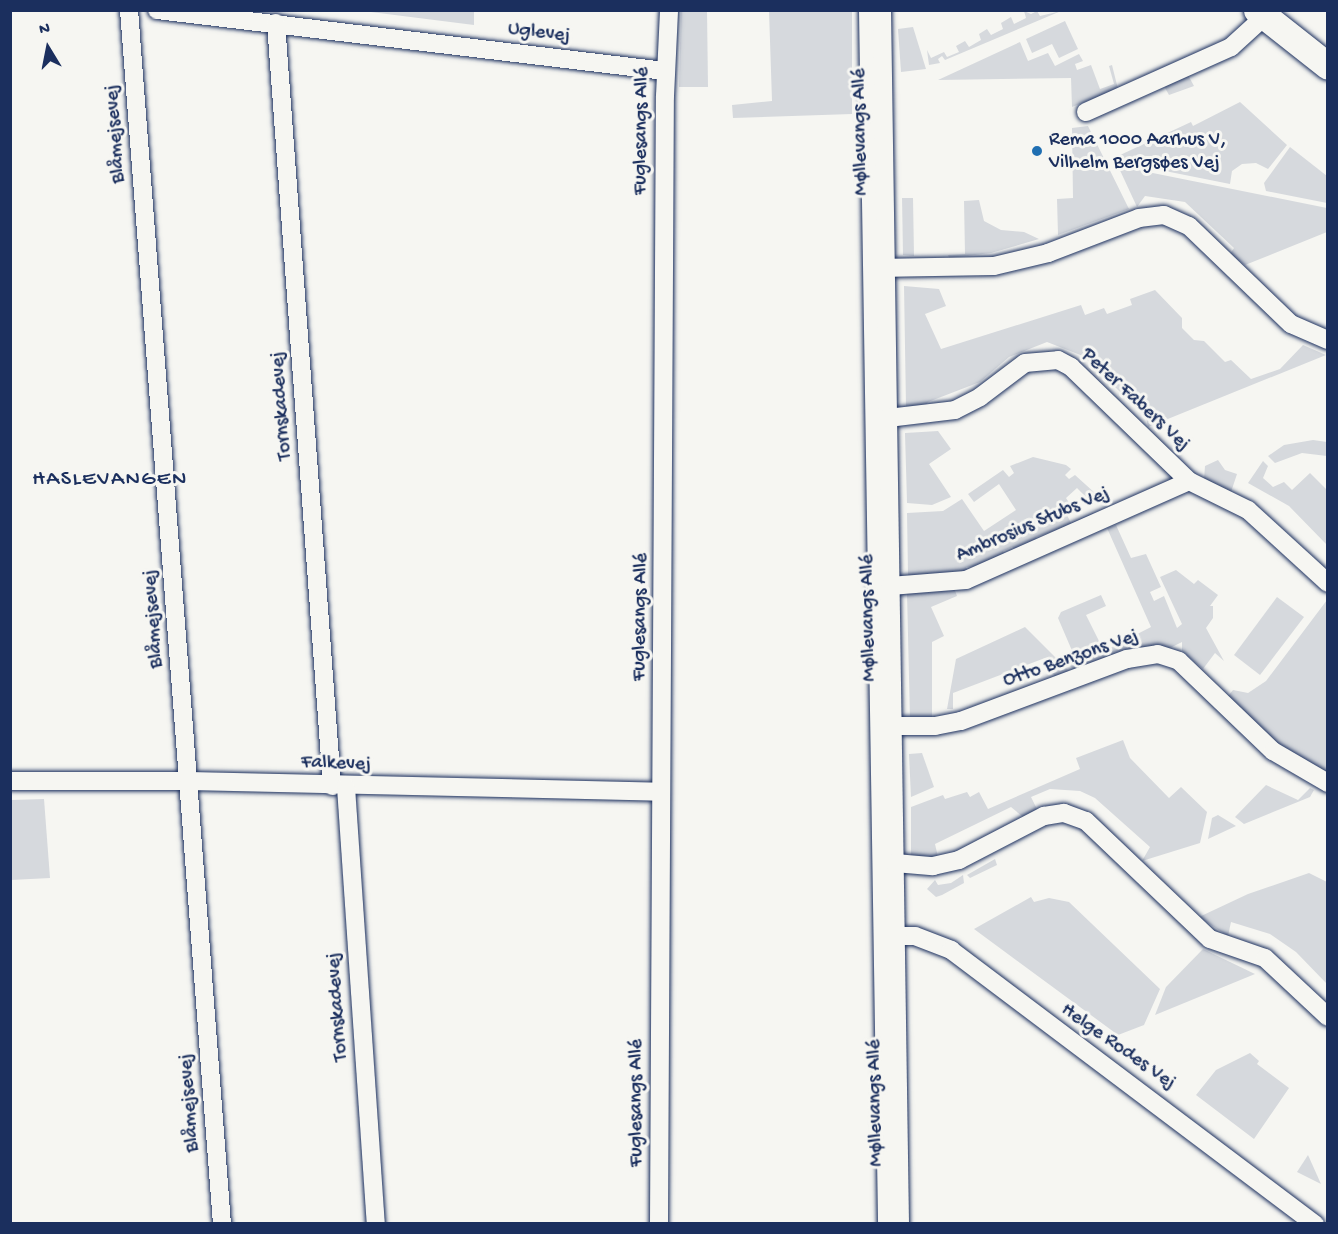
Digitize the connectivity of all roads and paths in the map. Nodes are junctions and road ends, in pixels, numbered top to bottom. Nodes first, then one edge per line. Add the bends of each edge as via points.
1 (129, 10) edge
2 (157, 10) edge
3 (669, 10) edge
4 (868, 10) edge
5 (882, 10) edge
6 (1261, 13) edge
7 (276, 23) junction
8 (1328, 66) edge
9 (665, 71) junction
10 (1086, 112) dead end
11 (879, 268) junction
12 (1328, 340) edge
13 (888, 418) junction
14 (1189, 481) junction
15 (1328, 583) edge
16 (890, 586) junction
17 (894, 726) junction
18 (10, 781) edge
19 (189, 781) junction
20 (1328, 783) edge
21 (339, 787) junction
22 (661, 792) junction
23 (895, 863) junction
24 (889, 936) junction
25 (1328, 1017) edge
26 (222, 1224) edge
27 (376, 1224) edge
28 (658, 1224) edge
29 (886, 1224) edge
30 (900, 1224) edge
31 (1315, 1224) edge

1 - 19 street, Blåmejsevej
2 - 7 street, Uglevej
3 - 9 street, Fuglesangs Allé
4 - 11 street, Møllevangs Allé
5 - 11 street, Møllevangs Allé
6 - 8 street
6 - 10 street via 1231,47
7 - 9 street, Uglevej
7 - 21 street, Tornskadevej
9 - 22 street, Fuglesangs Allé
11 - 12 street via 994,266 1048,253 1139,218 1164,215 1189,226 1291,324
11 - 13 street, Møllevangs Allé
11 - 24 street, Møllevangs Allé
13 - 14 street, Peter Fabers Vej via 955,410 980,397 1025,363 1058,360 1071,367
13 - 16 street, Møllevangs Allé
14 - 15 street, Peter Fabers Vej via 1248,510
14 - 16 street, Ambrosius Stubs Vej via 966,580
16 - 17 street, Møllevangs Allé
17 - 20 street, Otto Benzons Vej via 935,726 961,721 1127,659 1158,654 1179,661 1273,751
17 - 23 street, Møllevangs Allé
18 - 19 street, Falkevej
19 - 21 street, Falkevej
19 - 26 street, Blåmejsevej
21 - 22 street, Falkevej
21 - 27 street, Tornskadevej
22 - 28 street, Fuglesangs Allé
23 - 24 street, Møllevangs Allé
23 - 25 street via 933,866 959,861 1044,816 1064,813 1086,821 1210,939 1265,958
24 - 29 street, Møllevangs Allé
24 - 30 street, Møllevangs Allé
24 - 31 street, Helge Rodes Vej via 915,936 951,950

